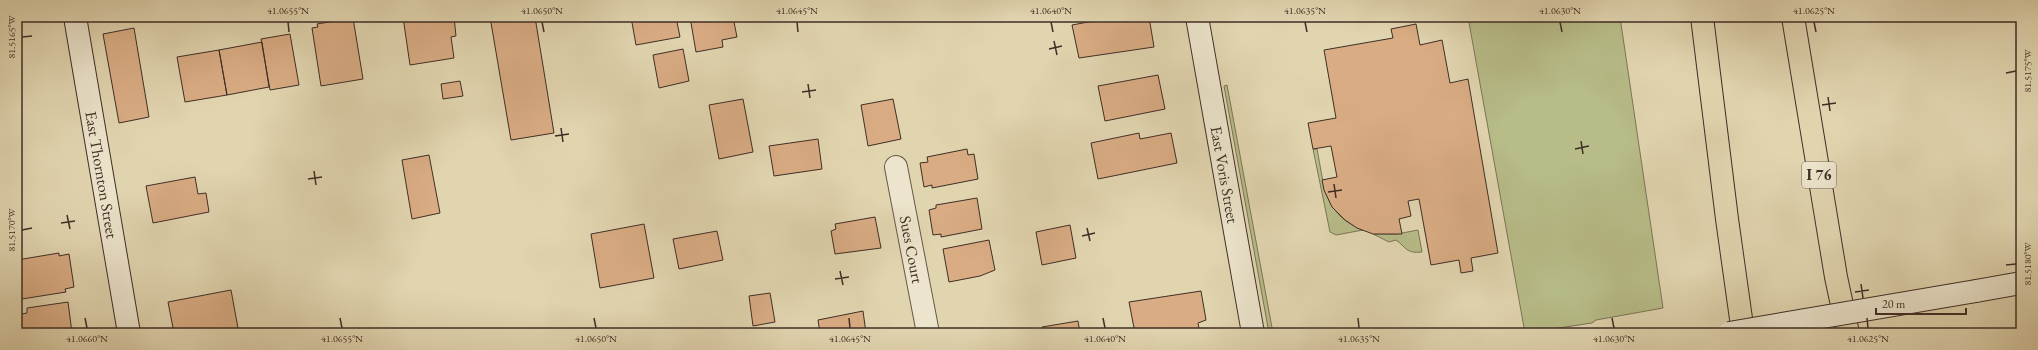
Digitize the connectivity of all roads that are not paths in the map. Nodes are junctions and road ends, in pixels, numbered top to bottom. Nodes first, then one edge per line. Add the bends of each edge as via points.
1 (74, 17) edge
2 (1197, 17) edge
3 (1702, 17) edge
4 (1793, 17) edge
5 (896, 167) dead end
6 (2021, 283) edge
7 (129, 333) edge
8 (928, 333) edge
9 (1253, 333) edge
10 (1729, 333) edge
11 (1743, 333) edge
12 (1848, 333) edge

1 - 7 main road, East Thornton Street
2 - 9 main road, East Voris Street
3 - 11 highway via 1726,219
4 - 12 highway, I 76
5 - 8 main road, Sues Court
6 - 10 main road, bridge

